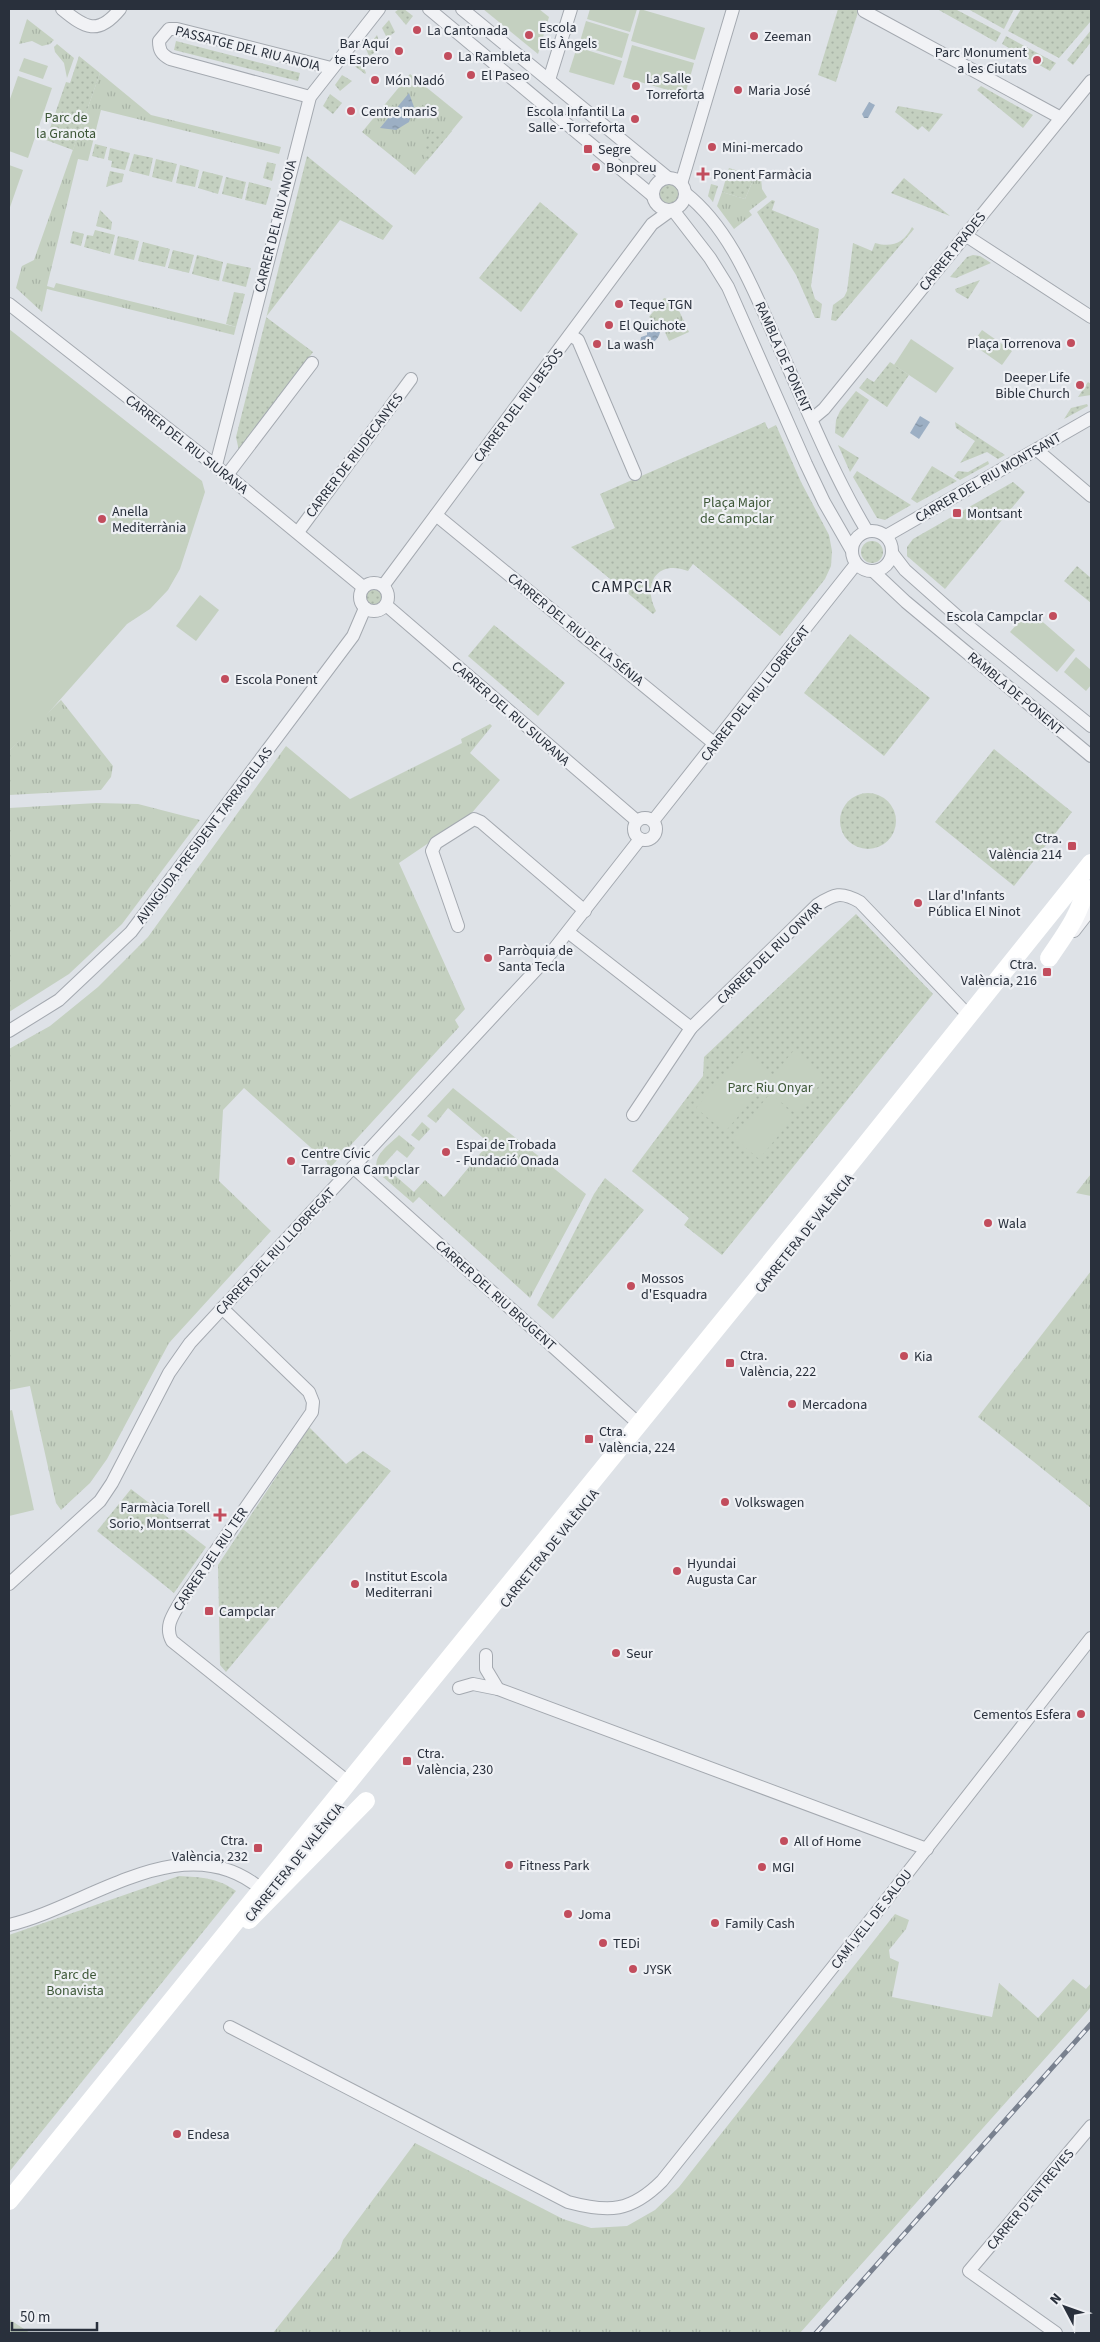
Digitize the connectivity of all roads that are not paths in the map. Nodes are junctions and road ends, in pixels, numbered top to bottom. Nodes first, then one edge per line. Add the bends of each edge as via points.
1 (62, 9) edge
2 (120, 9) edge
3 (379, 9) edge
4 (429, 9) edge
5 (462, 9) edge
6 (571, 9) edge
7 (733, 9) edge
8 (864, 10) dead end
9 (331, 68) junction
10 (549, 80) junction
11 (1091, 82) edge
12 (310, 97) junction
13 (1061, 118) junction
14 (677, 183) junction
15 (653, 199) junction
16 (672, 210) junction
17 (652, 224) junction
18 (965, 235) junction
19 (9, 304) edge
20 (1091, 317) edge
21 (570, 335) junction
22 (312, 363) dead end
23 (411, 379) dead end
24 (1091, 418) edge
25 (812, 419) junction
26 (1037, 450) junction
27 (216, 465) junction
28 (228, 474) junction
29 (636, 474) dead end
30 (1091, 496) edge
31 (436, 515) junction
32 (298, 532) junction
33 (867, 532) junction
34 (886, 536) junction
35 (851, 549) junction
36 (892, 553) junction
37 (856, 564) junction
38 (873, 572) junction
39 (383, 586) junction
40 (363, 587) junction
41 (386, 605) junction
42 (365, 608) junction
43 (1091, 726) edge
44 (715, 744) junction
45 (1091, 756) edge
46 (637, 821) junction
47 (653, 821) junction
48 (640, 840) junction
49 (1091, 863) edge
50 (1088, 884) edge
51 (1091, 909) edge
52 (585, 911) junction
53 (458, 926) dead end
54 (568, 932) junction
55 (1049, 958) joint
56 (968, 1015) junction
57 (691, 1028) junction
58 (9, 1031) edge
59 (633, 1114) dead end
60 (353, 1167) junction
61 (222, 1308) junction
62 (639, 1424) junction
63 (9, 1584) edge
64 (1091, 1638) edge
65 (486, 1655) dead end
66 (459, 1688) dead end
67 (498, 1689) junction
68 (348, 1782) junction
69 (366, 1801) dead end
70 (926, 1849) junction
71 (261, 1889) junction
72 (9, 1924) edge
73 (243, 1926) junction
74 (230, 2027) dead end
75 (1091, 2126) edge
76 (9, 2201) edge
77 (9, 2217) edge
78 (1056, 2333) edge

1 - 2 street via 82,25 96,27 111,20
3 - 9 street, CARRER DEL RIU ANOIA
4 - 15 street
5 - 10 street, RAMBLA DE PONENT
6 - 10 street
7 - 14 street via 687,162
8 - 13 street
9 - 12 street, CARRER DEL RIU ANOIA
9 - 12 street, PASSATGE DEL RIU ANOIA via 177,29 169,29 159,41 159,49 170,60
10 - 14 street, RAMBLA DE PONENT
11 - 13 street, CARRER PRADES
12 - 27 street, CARRER DEL RIU ANOIA
13 - 18 street, CARRER PRADES
14 - 15 street via 656,184
14 - 16 street via 681,205
14 - 25 street, RAMBLA DE PONENT via 702,209 735,254
15 - 16 street via 658,207
15 - 17 street
16 - 17 street, CARRER DEL RIU BESÒS
16 - 35 street, RAMBLA DE PONENT via 728,287 806,464
17 - 21 street, CARRER DEL RIU BESÒS
18 - 20 street
18 - 25 street, CARRER PRADES via 824,409
19 - 27 street, CARRER DEL RIU SIURANA
21 - 29 street via 578,340
21 - 31 street, CARRER DEL RIU BESÒS
22 - 28 street
23 - 32 street, CARRER DE RIUDECANYES
24 - 26 street, CARRER DEL RIU MONTSANT
25 - 33 street, RAMBLA DE PONENT via 840,485
26 - 30 street
26 - 34 street, CARRER DEL RIU MONTSANT
27 - 28 street, CARRER DEL RIU SIURANA
28 - 32 street, CARRER DEL RIU SIURANA
31 - 39 street, CARRER DEL RIU BESÒS
31 - 44 street, CARRER DEL RIU DE LA SÉNIA
32 - 40 street, CARRER DEL RIU SIURANA
33 - 34 street
33 - 35 street via 854,541
34 - 36 street
35 - 37 street
36 - 38 street via 886,566
36 - 43 street, RAMBLA DE PONENT via 905,570 967,625
37 - 38 street
37 - 44 street, CARRER DEL RIU LLOBREGAT
38 - 45 street, RAMBLA DE PONENT
39 - 40 street via 373,583
39 - 41 street via 388,593
40 - 42 street via 360,600
41 - 42 street via 378,611
41 - 46 street, CARRER DEL RIU SIURANA
42 - 58 street, AVINGUDA PRESIDENT TARRADELLAS via 353,636 131,932 59,1000
44 - 47 street, CARRER DEL RIU LLOBREGAT
46 - 47 street via 645,818
46 - 48 street via 634,831
47 - 48 street via 656,830 653,838
48 - 52 street, CARRER DEL RIU LLOBREGAT
49 - 56 main road, CARRETERA DE VALÈNCIA
50 - 55 main road via 1072,923
50 - 73 main road, CARRETERA DE VALÈNCIA
51 - 55 street
52 - 53 street via 482,822 474,820 436,842 432,851
52 - 54 street, CARRER DEL RIU LLOBREGAT
54 - 57 street
54 - 60 street, CARRER DEL RIU LLOBREGAT
56 - 57 street, CARRER DEL RIU ONYAR via 860,902 842,893 832,895 817,905
56 - 62 main road, CARRETERA DE VALÈNCIA
57 - 59 street, CARRER DEL RIU ONYAR
60 - 61 street, CARRER DEL RIU LLOBREGAT
60 - 62 street, CARRER DEL RIU BRUGENT
61 - 63 street, CARRER DEL RIU LLOBREGAT via 169,1373 100,1501
61 - 68 street, CARRER DEL RIU TER via 309,1392 312,1412 181,1601 168,1624 168,1634 179,1647
62 - 68 main road, CARRETERA DE VALÈNCIA
64 - 70 street, CAMÍ VELL DE SALOU
65 - 67 street via 486,1669
66 - 67 street via 473,1684
67 - 70 street
68 - 71 main road, CARRETERA DE VALÈNCIA
69 - 73 main road
70 - 74 street, CAMÍ VELL DE SALOU via 662,2181 646,2197 630,2206 592,2209 568,2202
71 - 72 street via 241,1874 221,1866 183,1863
71 - 76 main road, CARRETERA DE VALÈNCIA
73 - 77 main road, CARRETERA DE VALÈNCIA
75 - 78 street, CARRER D'ENTREVIES via 969,2271

